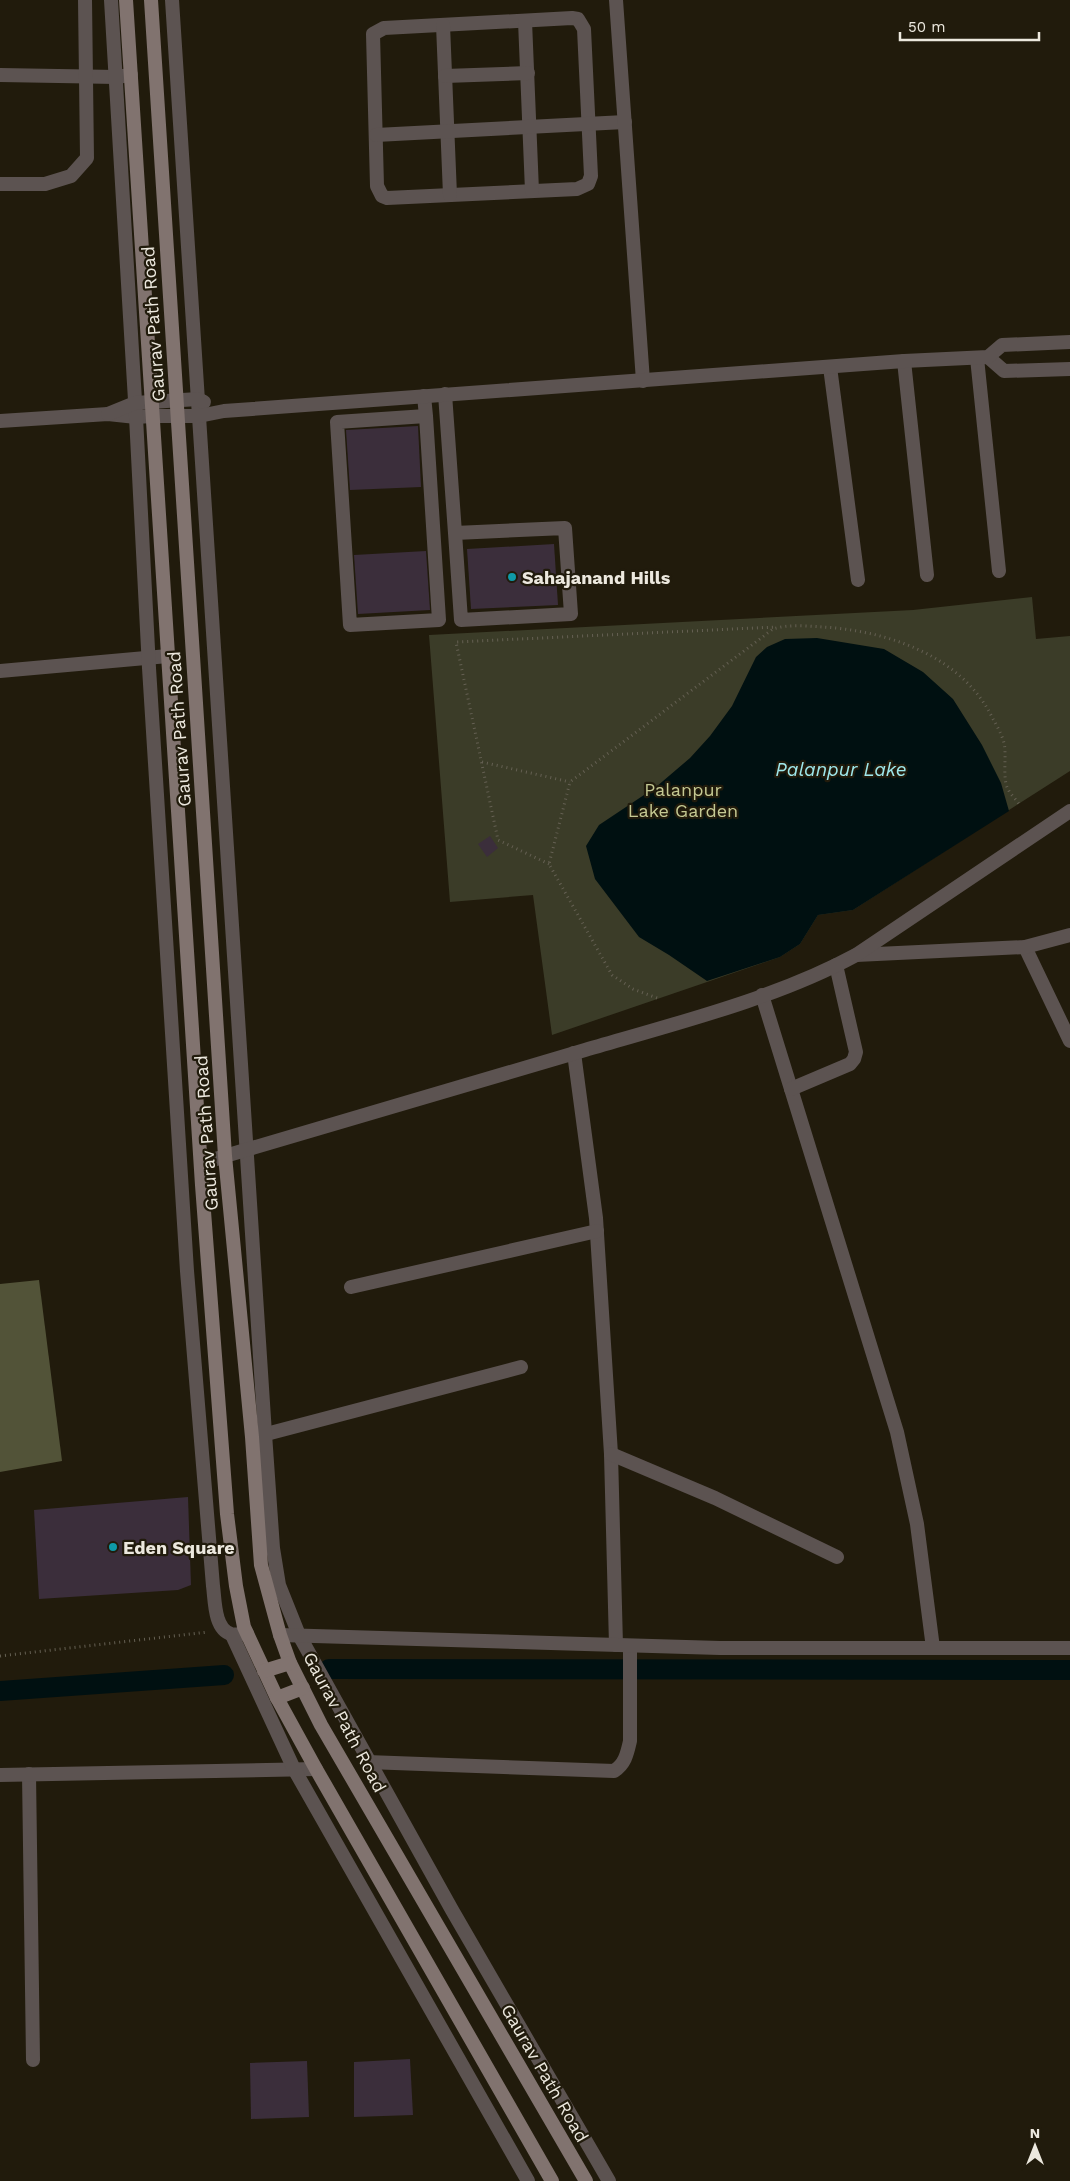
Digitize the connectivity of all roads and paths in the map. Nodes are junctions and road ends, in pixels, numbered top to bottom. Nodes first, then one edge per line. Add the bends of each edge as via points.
1 (85, 0) edge
2 (111, 0) edge
3 (126, 0) edge
4 (151, 0) edge
5 (172, 0) edge
6 (616, 0) edge
7 (525, 20) junction
8 (443, 25) junction
9 (528, 73) junction
10 (130, 75) junction
11 (0, 76) edge
12 (445, 76) junction
13 (86, 77) junction
14 (116, 77) junction
15 (625, 122) junction
16 (589, 124) junction
17 (531, 127) junction
18 (447, 131) junction
19 (376, 135) junction
20 (0, 184) edge
21 (532, 191) junction
22 (450, 195) junction
23 (1070, 342) edge
24 (982, 358) junction
25 (904, 361) junction
26 (830, 367) junction
27 (1070, 369) edge
28 (643, 380) junction
29 (445, 394) junction
30 (424, 396) junction
31 (198, 399) junction
32 (177, 400) junction
33 (151, 401) junction
34 (136, 410) junction
35 (224, 411) junction
36 (152, 416) junction
37 (199, 416) junction
38 (426, 416) junction
39 (178, 417) junction
40 (0, 421) edge
41 (455, 533) junction
42 (999, 571) dead end
43 (927, 575) dead end
44 (858, 580) dead end
45 (780, 627) junction
46 (168, 656) junction
47 (148, 658) junction
48 (0, 671) edge
49 (482, 762) junction
50 (570, 782) junction
51 (1019, 804) dead end
52 (1070, 811) edge
53 (548, 864) junction
54 (1070, 935) edge
55 (1025, 947) junction
56 (856, 955) junction
57 (836, 965) junction
58 (762, 995) junction
59 (657, 998) dead end
60 (1070, 1042) edge
61 (574, 1053) junction
62 (791, 1088) junction
63 (247, 1150) junction
64 (225, 1156) junction
65 (201, 1164) junction
66 (597, 1231) junction
67 (351, 1287) dead end
68 (521, 1367) dead end
69 (258, 1436) junction
70 (611, 1454) junction
71 (837, 1556) dead end
72 (228, 1633) junction
73 (247, 1633) junction
74 (280, 1635) junction
75 (299, 1636) junction
76 (933, 1648) junction
77 (1070, 1648) edge
78 (625, 1649) junction
79 (0, 1656) edge
80 (290, 1663) junction
81 (264, 1671) junction
82 (303, 1688) junction
83 (277, 1698) junction
84 (368, 1762) junction
85 (294, 1769) junction
86 (316, 1769) junction
87 (29, 1774) junction
88 (0, 1775) edge
89 (33, 2060) dead end
90 (528, 2181) edge
91 (552, 2181) edge
92 (586, 2181) edge
93 (609, 2181) edge

1 - 13 street
2 - 14 street
3 - 10 main road, Gaurav Path Road
4 - 32 main road, Gaurav Path Road
5 - 31 street
6 - 15 street
7 - 8 street
7 - 9 street
7 - 16 street via 572,18 582,23
8 - 12 street
8 - 19 street via 384,28 373,34
9 - 12 street
9 - 17 street
10 - 14 street
10 - 33 main road, Gaurav Path Road
11 - 13 street
12 - 18 street
13 - 14 street
13 - 20 street via 86,158 72,176 46,184
14 - 34 street
15 - 16 street
15 - 28 street
16 - 17 street
16 - 21 street via 591,176 588,184 577,189
17 - 18 street
17 - 21 street
18 - 19 street
18 - 22 street
19 - 22 street via 377,186 382,196
21 - 22 street
23 - 24 street via 1002,345
24 - 25 street
24 - 27 street via 1004,371
24 - 42 street
25 - 26 street
25 - 43 street
26 - 28 street
26 - 44 street
28 - 29 street
29 - 30 street
29 - 41 street
30 - 35 street
30 - 38 street
31 - 32 street
31 - 35 street
31 - 37 street
32 - 33 street
32 - 39 main road, Gaurav Path Road
33 - 34 street
33 - 36 main road, Gaurav Path Road
34 - 36 street
34 - 40 street
34 - 47 street
35 - 37 street
36 - 39 street
36 - 46 main road, Gaurav Path Road
37 - 39 street
37 - 63 street
38 - 38 street via 440,620 350,626 337,422
39 - 64 main road, Gaurav Path Road
41 - 41 street via 565,528 571,614 462,620
45 - 49 path via 456,642
45 - 50 path
45 - 51 path via 833,628 885,638 910,646 954,670 975,689 992,716 1004,742 1006,787
46 - 47 street
46 - 65 main road, Gaurav Path Road
47 - 48 street
47 - 72 street via 187,1271 213,1586 216,1612
49 - 50 path
49 - 53 path via 498,840
50 - 53 path
52 - 56 street
53 - 59 path via 612,975 633,989
54 - 55 street
55 - 56 street
55 - 60 street
56 - 57 street
57 - 58 street
57 - 62 street via 856,1052 854,1059 850,1064
58 - 61 street
58 - 62 street
61 - 63 street
61 - 66 street
62 - 76 street via 897,1432 917,1524
63 - 64 street
63 - 69 street
64 - 65 street
64 - 69 main road, Gaurav Path Road
65 - 73 main road, Gaurav Path Road via 226,1514 236,1586
66 - 67 street
66 - 70 street
68 - 69 street
69 - 74 main road, Gaurav Path Road via 261,1565
69 - 75 street via 279,1585
70 - 71 street via 715,1498
70 - 78 street
72 - 73 street
72 - 79 path
72 - 85 street
73 - 81 main road, Gaurav Path Road
74 - 75 street
74 - 80 main road, Gaurav Path Road
75 - 78 street
75 - 84 street
76 - 77 street
76 - 78 street
78 - 84 street via 630,1687 630,1741 627,1756 621,1767 614,1771
80 - 81 main road
80 - 82 main road, Gaurav Path Road
81 - 83 main road, Gaurav Path Road
82 - 83 main road
82 - 92 main road, Gaurav Path Road via 321,1725
83 - 86 main road, Gaurav Path Road
84 - 93 street
85 - 86 street
85 - 87 street
85 - 90 street
86 - 91 main road, Gaurav Path Road
87 - 88 street
87 - 89 street

